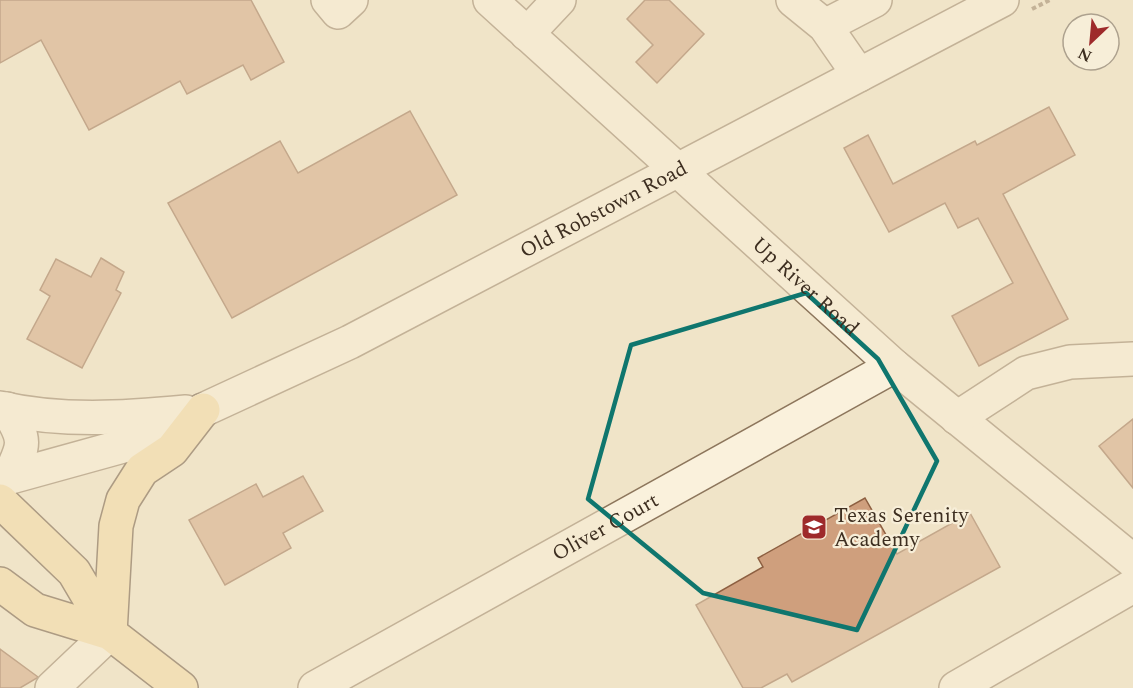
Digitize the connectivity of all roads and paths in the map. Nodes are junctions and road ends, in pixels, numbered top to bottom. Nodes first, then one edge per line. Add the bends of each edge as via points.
1 (328, 0) edge
2 (351, 0) edge
3 (490, 0) edge
4 (559, 0) edge
5 (793, 0) edge
6 (875, 0) edge
7 (1002, 0) edge
8 (825, 26) junction
9 (527, 34) junction
10 (859, 75) junction
11 (677, 171) junction
12 (1133, 359) edge
13 (894, 366) junction
14 (3, 408) edge
15 (203, 410) junction
16 (957, 418) junction
17 (3, 486) edge
18 (1133, 561) edge
19 (0, 584) edge
20 (1133, 586) edge
21 (110, 633) junction
22 (966, 686) edge
23 (52, 688) edge
24 (181, 688) edge
25 (315, 688) edge

1 - 2 street via 338,12
3 - 9 street, Up River Road
4 - 9 street
5 - 8 street
6 - 8 street
7 - 10 street, Old Robstown Road
8 - 10 street
9 - 11 street, Up River Road
10 - 11 street, Old Robstown Road
11 - 13 street, Up River Road
11 - 15 street, Old Robstown Road via 350,342
12 - 16 street via 1070,362 1026,373
13 - 16 street, Up River Road
13 - 25 street, Oliver Court
14 - 15 street, Old Robstown Road via 115,419
14 - 17 street via 21,432 22,451
15 - 17 street, Old Robstown Road via 152,438
15 - 21 main road via 172,450 142,470 123,500 116,526
16 - 18 street, Up River Road
17 - 21 main road via 74,572
19 - 21 main road via 35,610
20 - 22 street
21 - 23 street
21 - 24 main road

